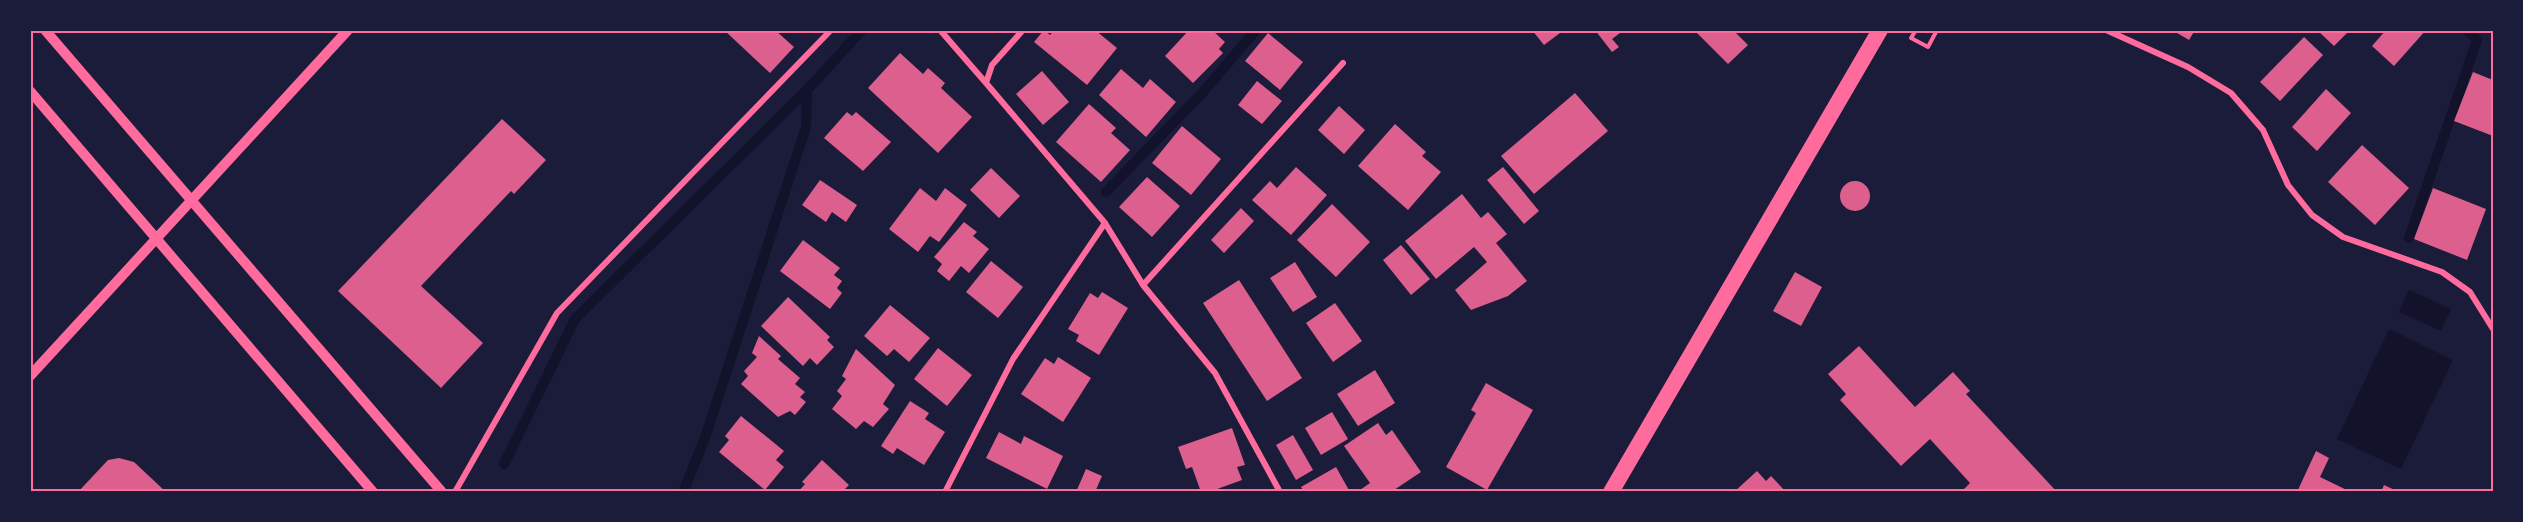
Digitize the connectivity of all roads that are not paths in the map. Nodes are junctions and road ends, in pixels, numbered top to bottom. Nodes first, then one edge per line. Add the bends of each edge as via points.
1 (45, 30) edge
2 (348, 30) edge
3 (831, 30) edge
4 (940, 30) edge
5 (1023, 30) edge
6 (1880, 30) edge
7 (2106, 30) edge
8 (1343, 63) dead end
9 (986, 83) junction
10 (30, 91) edge
11 (191, 200) junction
12 (1105, 223) junction
13 (157, 238) junction
14 (1143, 285) junction
15 (2493, 329) edge
16 (30, 376) edge
17 (373, 492) edge
18 (442, 492) edge
19 (455, 492) edge
20 (945, 492) edge
21 (1280, 492) edge
22 (1611, 492) edge

1 - 11 street
2 - 11 street
3 - 19 street via 557,313
4 - 9 street
5 - 9 street via 992,65
6 - 22 highway
7 - 15 street via 2188,66 2231,93 2263,130 2288,185 2312,215 2343,237 2442,272 2469,292
8 - 14 street
9 - 12 street
10 - 13 street
11 - 13 street
11 - 18 street
12 - 14 street
12 - 20 street via 1013,359
13 - 16 street
13 - 17 street
14 - 21 street via 1215,373

